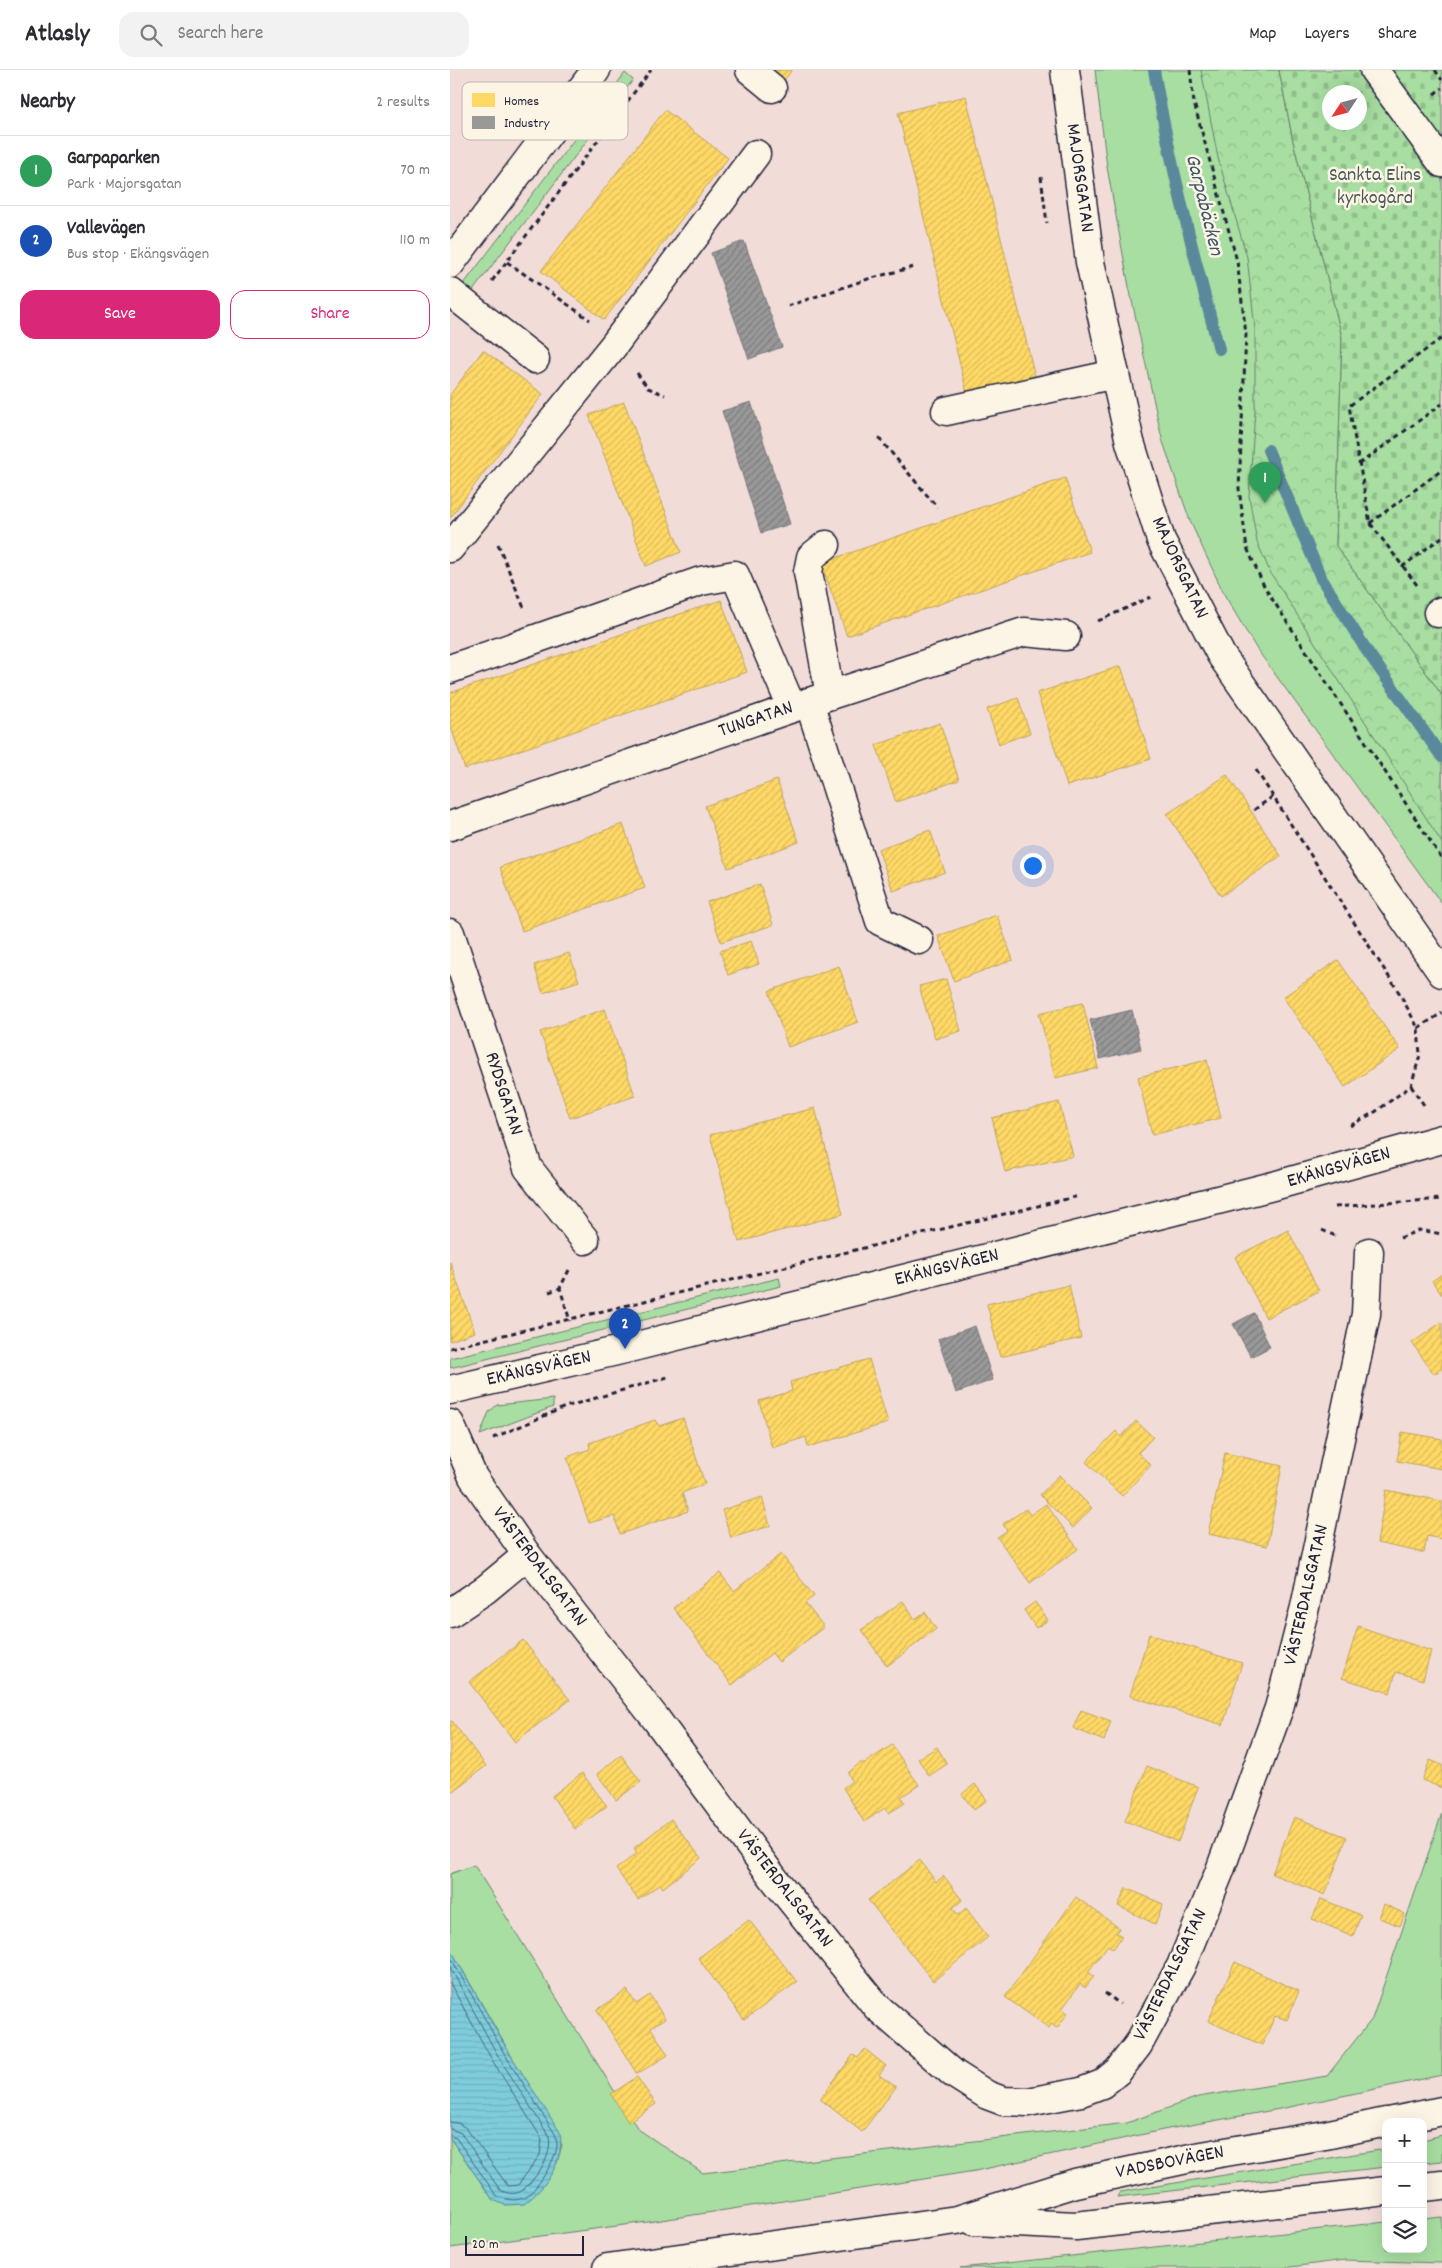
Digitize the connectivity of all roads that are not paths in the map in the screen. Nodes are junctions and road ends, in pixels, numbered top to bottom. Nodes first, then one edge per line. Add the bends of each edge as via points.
1 (750, 70) edge
2 (1065, 70) edge
3 (1374, 70) edge
4 (772, 88) dead end
5 (537, 140) edge
6 (756, 154) dead end
7 (1442, 163) edge
8 (450, 264) edge
9 (450, 292) edge
10 (535, 359) dead end
11 (1115, 374) junction
12 (946, 411) dead end
13 (826, 545) dead end
14 (450, 548) edge
15 (1066, 636) road end
16 (450, 669) edge
17 (811, 702) junction
18 (450, 826) edge
19 (450, 933) edge
20 (919, 940) dead end
21 (1442, 973) edge
22 (1442, 1139) edge
23 (585, 1240) road end
24 (1369, 1252) road end
25 (450, 1390) edge
26 (450, 1424) edge
27 (527, 1555) junction
28 (450, 1613) edge
29 (1442, 2110) edge
30 (1405, 2118) edge
31 (1382, 2123) edge
32 (1442, 2185) edge
33 (1427, 2187) edge
34 (1382, 2191) edge
35 (957, 2220) junction
36 (607, 2268) edge

1 - 4 street
2 - 11 street, MAJORSGATAN via 1090,262
3 - 7 street
5 - 8 street
6 - 14 street via 614,345
9 - 10 street
11 - 12 street
11 - 21 street, MAJORSGATAN via 1130,442 1161,540 1221,656
13 - 17 street via 811,557 808,572
15 - 17 street, TUNGATAN via 1024,632
16 - 17 street via 701,580 735,575
17 - 18 street, TUNGATAN
17 - 20 street via 880,921
19 - 23 street, RYDSGATAN via 528,1168
22 - 25 street, EKÄNGSVÄGEN via 1277,1186
24 - 27 street, VÄSTERDALSGATAN via 1366,1314 1338,1458 1279,1708 1220,1873 1181,1966 1138,2045 1118,2071 1102,2084 1081,2092 1028,2102 987,2095 954,2074 877,2007
26 - 27 street, VÄSTERDALSGATAN via 473,1477
27 - 28 street
29 - 30 street, VADSBOVÄGEN
31 - 35 street, VADSBOVÄGEN via 1196,2156 1074,2183
32 - 33 street
34 - 35 street, VADSBOVÄGEN via 1076,2226
35 - 36 street, VADSBOVÄGEN

